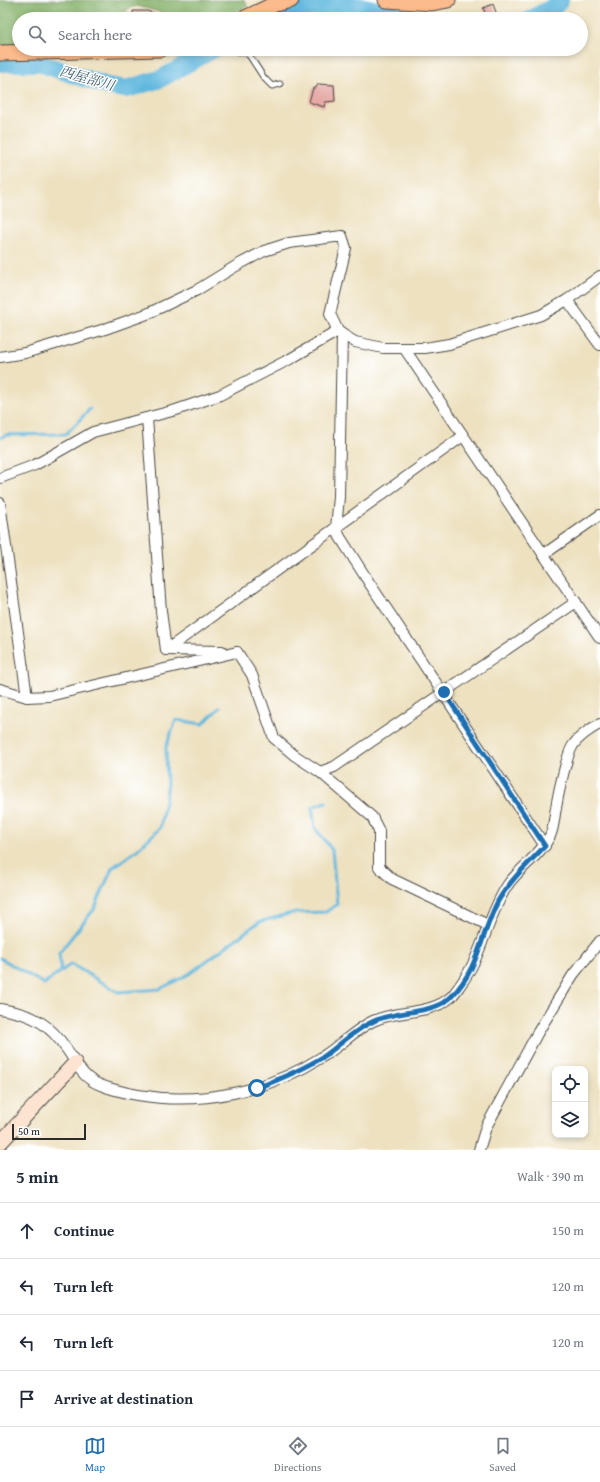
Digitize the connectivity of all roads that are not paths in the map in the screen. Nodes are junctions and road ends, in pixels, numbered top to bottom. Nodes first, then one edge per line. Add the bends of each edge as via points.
1 (292, 0) edge
2 (386, 0) edge
3 (448, 0) edge
4 (258, 12) edge
5 (0, 53) edge
6 (12, 53) edge
7 (250, 56) edge
8 (280, 84) dead end
9 (600, 276) edge
10 (567, 300) junction
11 (340, 332) junction
12 (600, 345) edge
13 (404, 348) junction
14 (0, 357) edge
15 (148, 418) junction
16 (462, 436) junction
17 (0, 478) edge
18 (0, 503) edge
19 (600, 515) edge
20 (336, 528) junction
21 (543, 555) junction
22 (576, 602) junction
23 (600, 638) edge
24 (166, 650) junction
25 (237, 652) junction
26 (0, 689) edge
27 (444, 692) junction
28 (27, 697) junction
29 (600, 724) edge
30 (320, 772) junction
31 (545, 846) junction
32 (488, 925) junction
33 (600, 941) edge
34 (0, 1009) edge
35 (75, 1063) junction
36 (0, 1143) edge
37 (480, 1150) edge

1 - 4 main road
2 - 3 main road via 432,3
5 - 6 main road
7 - 8 lane via 272,86
9 - 10 street
10 - 12 street
10 - 13 street via 541,315 449,344
11 - 13 street via 355,342 383,348
11 - 14 street via 330,314 346,248 342,236 289,243 264,251 197,290 147,314 25,353
11 - 15 street via 220,395
11 - 20 street
13 - 16 street
15 - 17 street via 93,432 35,465
15 - 24 street
16 - 20 street
16 - 21 street
18 - 28 street
19 - 21 street
20 - 24 street
20 - 27 street via 370,584
21 - 22 street
22 - 23 street
22 - 27 street
24 - 25 street
25 - 28 street via 49,696
25 - 30 street via 252,675 274,738
26 - 28 street
27 - 30 street via 334,767
27 - 31 street
29 - 31 street via 592,727 572,747 552,833
30 - 32 street via 372,817 379,831 379,867 392,879
31 - 32 street via 508,884
32 - 35 street via 472,969 451,997 426,1010 394,1014 372,1022 323,1057 257,1088 219,1096 184,1098 139,1095 95,1083
33 - 37 street via 573,975 538,1032 486,1127
34 - 35 street via 41,1022 69,1051
35 - 36 street

